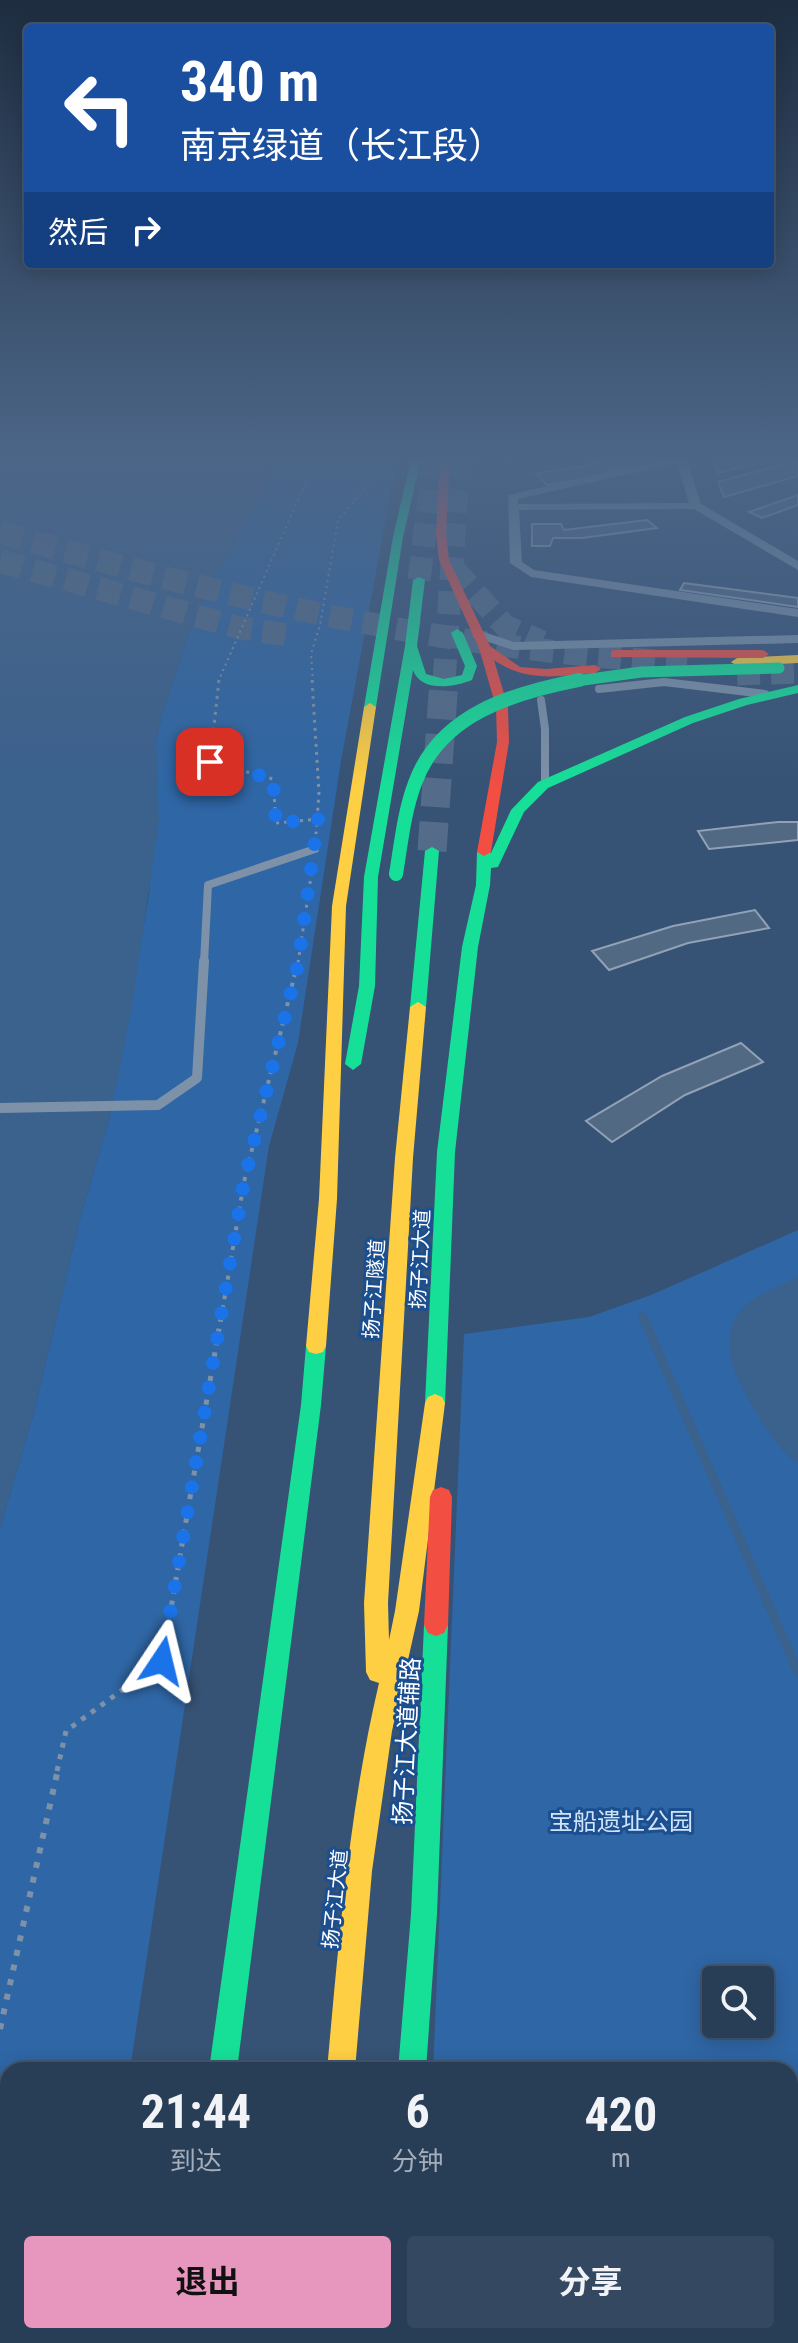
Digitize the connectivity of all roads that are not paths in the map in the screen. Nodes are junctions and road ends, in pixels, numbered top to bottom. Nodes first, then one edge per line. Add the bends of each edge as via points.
1 (394, 568) edge
2 (444, 568) edge
3 (448, 568) edge
4 (524, 568) edge
5 (419, 580) tunnel mouth
6 (798, 613) edge
7 (798, 639) edge
8 (482, 641) junction
9 (411, 646) junction
10 (798, 653) edge
11 (615, 654) dead end
12 (798, 659) edge
13 (789, 668) edge
14 (546, 673) junction
15 (798, 689) edge
16 (593, 690) dead end
17 (765, 694) junction
18 (554, 698) dead end
19 (541, 700) junction
20 (545, 784) junction
21 (315, 849) road end
22 (432, 851) tunnel mouth
23 (483, 885) junction
24 (367, 986) junction
25 (0, 1108) edge
26 (328, 1199) junction
27 (435, 1413) junction
28 (380, 1731) junction
29 (224, 2062) edge
30 (342, 2062) edge
31 (413, 2062) edge

1 - 26 main road via 339,906
2 - 9 main road via 443,587 471,672 460,682 428,680 421,676
3 - 8 main road, 扬子江大道
4 - 6 street
5 - 9 main road
7 - 8 street via 513,646
8 - 14 main road via 517,670
8 - 23 main road, 扬子江大道 via 502,707 503,742 484,837
9 - 24 main road via 371,877
10 - 11 main road
12 - 14 main road
13 - 24 main road, bridge via 595,677 520,692 468,715 438,742 416,780
14 - 19 lane via 525,685
15 - 17 main road
16 - 17 lane via 664,682
17 - 20 main road via 645,737
18 - 19 lane
19 - 20 lane
20 - 23 main road via 523,802
21 - 25 lane via 208,885 197,1078 158,1105
22 - 28 main road, 扬子江隧道 via 404,1158 376,1603
23 - 27 main road, 扬子江大道 via 470,947 446,1152
24 - 26 main road
26 - 29 main road via 311,1405
27 - 28 main road, 扬子江大道 via 407,1611
27 - 31 main road, 扬子江大道辅路 via 442,1514
28 - 30 main road, 扬子江大道 via 359,1871

